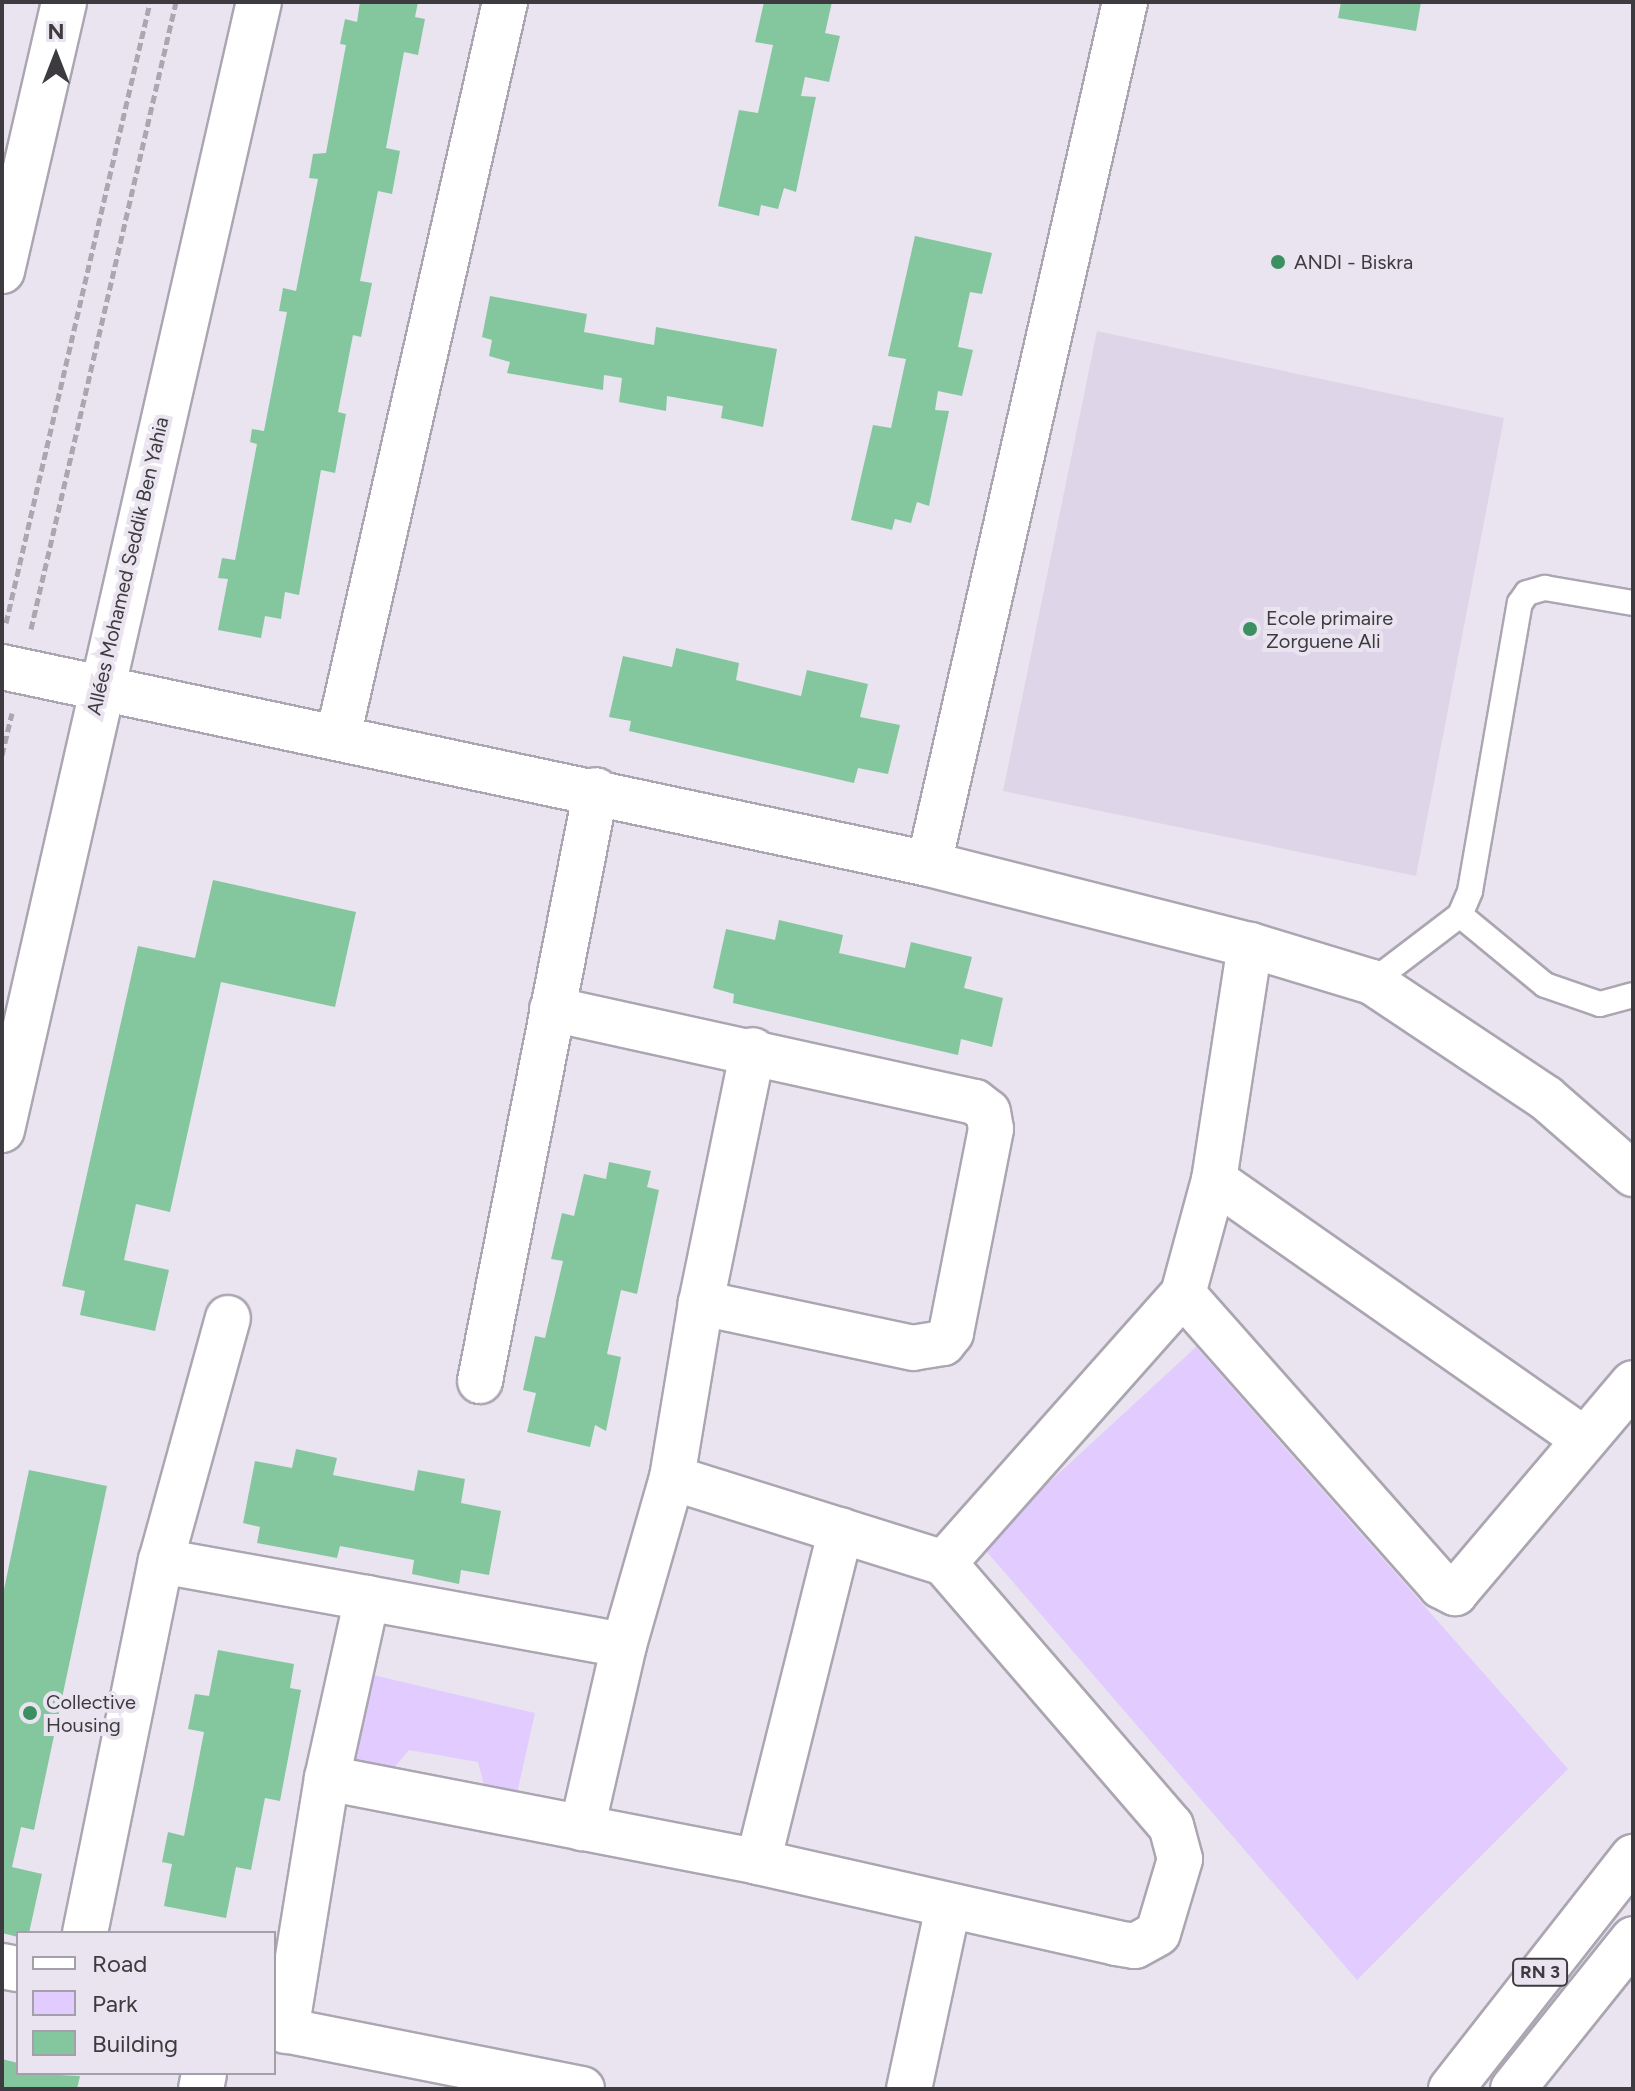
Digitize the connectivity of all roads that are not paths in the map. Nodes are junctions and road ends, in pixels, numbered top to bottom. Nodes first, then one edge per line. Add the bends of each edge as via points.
1 (64, 2) edge
2 (259, 2) edge
3 (505, 2) edge
4 (1125, 2) edge
5 (2, 271) edge
6 (1633, 603) edge
7 (8, 659) edge
8 (99, 689) junction
9 (338, 737) junction
10 (596, 790) junction
11 (929, 864) junction
12 (1460, 915) junction
13 (1250, 945) junction
14 (1372, 982) junction
15 (1633, 995) edge
16 (552, 1009) junction
17 (753, 1050) junction
18 (2, 1130) edge
19 (1633, 1174) edge
20 (1214, 1180) junction
21 (1183, 1294) junction
22 (701, 1303) junction
23 (228, 1318) dead end
24 (480, 1381) dead end
25 (1633, 1383) edge
26 (1584, 1439) junction
27 (672, 1478) junction
28 (841, 1530) junction
29 (161, 1561) junction
30 (944, 1563) junction
31 (367, 1598) junction
32 (624, 1645) junction
33 (327, 1778) junction
34 (582, 1828) junction
35 (1633, 1857) edge
36 (758, 1862) junction
37 (948, 1907) junction
38 (85, 1931) edge
39 (1633, 1939) edge
40 (280, 2029) edge
41 (442, 2076) edge
42 (582, 2089) edge
43 (909, 2089) edge
44 (1451, 2089) edge
45 (1513, 2089) edge

1 - 5 street
2 - 8 street, Allées Mohamed Seddik Ben Yahia
3 - 9 street
4 - 11 street
6 - 12 lane via 1545,588 1527,593 1520,603 1470,891
7 - 8 street
8 - 9 street
8 - 18 street, Allées Mohamed Seddik Ben Yahia
9 - 10 street
10 - 11 street
10 - 16 street
11 - 13 street
12 - 14 lane
12 - 15 lane via 1545,985 1600,1004
13 - 14 street
13 - 20 street
14 - 19 street via 1546,1098
16 - 17 street
16 - 24 street
17 - 22 street
17 - 22 street via 975,1102 988,1112 991,1129 951,1333 936,1346 913,1348
20 - 21 street
20 - 26 street
21 - 26 street via 1445,1590 1463,1589
21 - 30 street
22 - 27 street
23 - 29 street
25 - 26 street
27 - 28 street
27 - 32 street
28 - 30 street
28 - 36 street
29 - 31 street
29 - 38 street
30 - 37 street via 1171,1826 1180,1859 1158,1933 1135,1946
31 - 32 street
31 - 33 street
32 - 34 street
33 - 34 street
33 - 40 street
34 - 36 street
35 - 44 street, RN 3
36 - 37 street
37 - 43 street
39 - 45 street, RN 3
40 - 41 street
41 - 42 street

